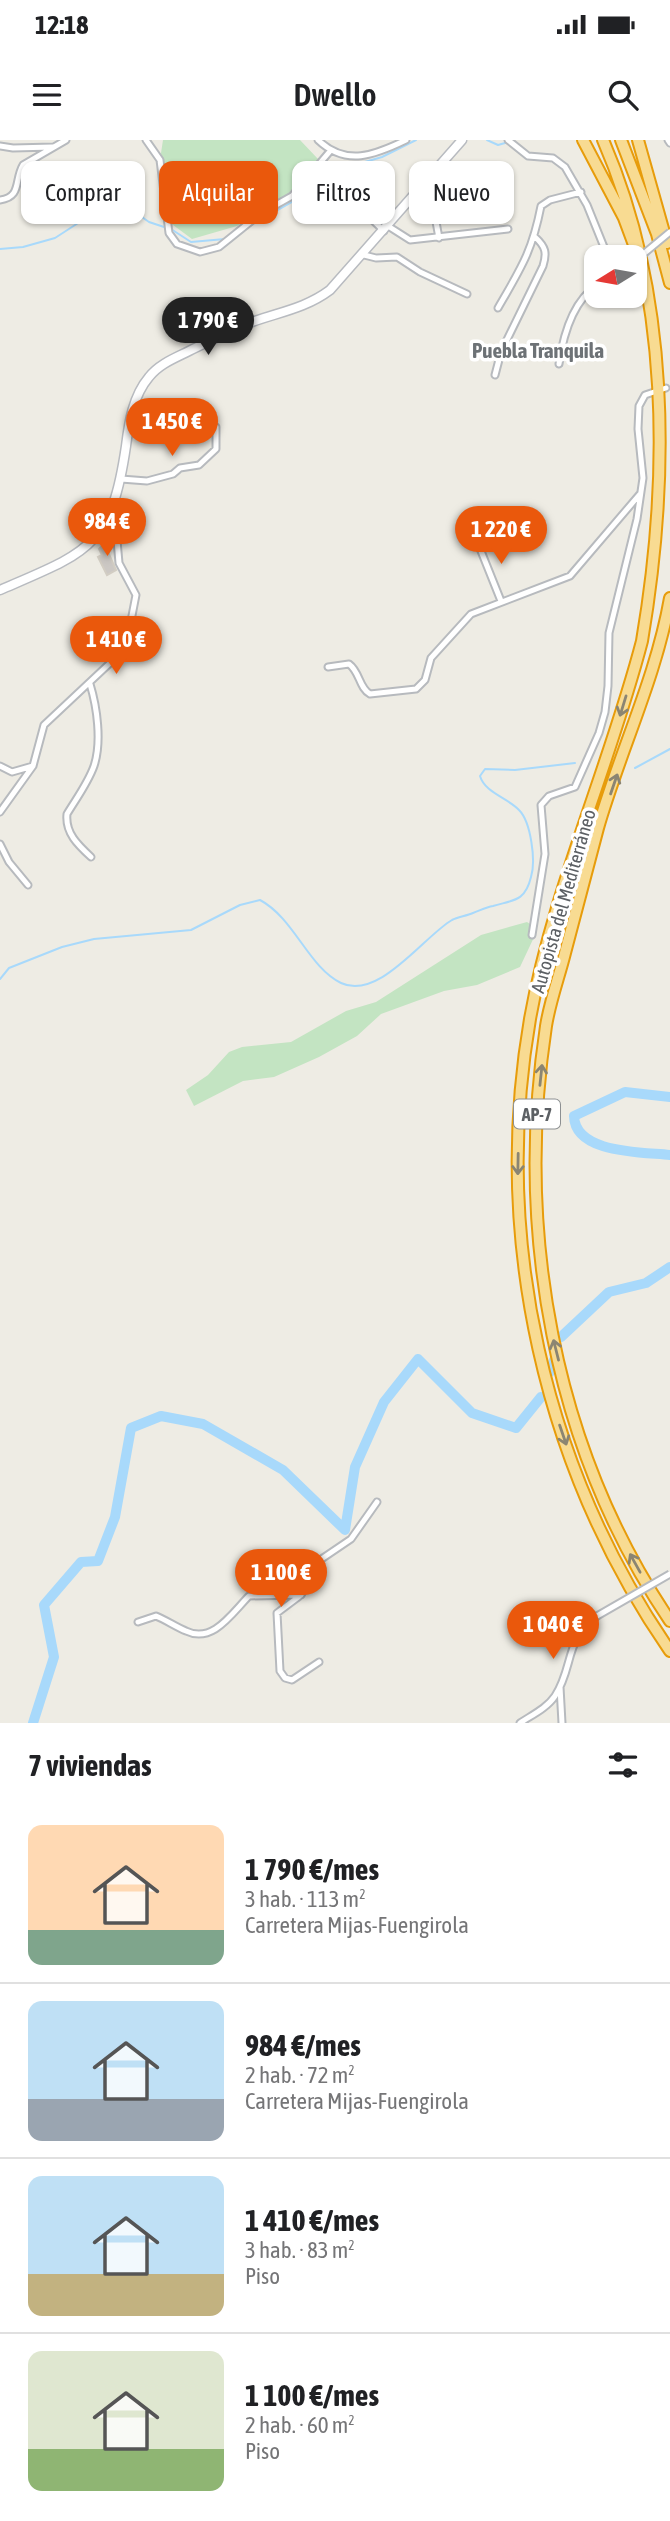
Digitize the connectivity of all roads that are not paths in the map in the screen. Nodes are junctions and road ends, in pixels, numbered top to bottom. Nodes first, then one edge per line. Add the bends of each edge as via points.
1 (66, 140) edge
2 (146, 140) edge
3 (318, 140) edge
4 (405, 140) edge
5 (462, 140) edge
6 (508, 140) edge
7 (583, 140) edge
8 (603, 140) edge
9 (621, 140) edge
10 (638, 140) edge
11 (0, 146) edge
12 (53, 147) junction
13 (331, 150) junction
14 (444, 161) edge
15 (581, 192) junction
16 (0, 200) edge
17 (409, 202) edge
18 (380, 224) edge
19 (436, 224) edge
20 (386, 229) junction
21 (508, 229) dead end
22 (670, 232) edge
23 (535, 237) junction
24 (439, 238) junction
25 (603, 245) edge
26 (648, 250) edge
27 (364, 255) junction
28 (670, 256) edge
29 (670, 283) edge
30 (467, 294) dead end
31 (584, 298) edge
32 (498, 308) dead end
33 (657, 308) junction
34 (559, 364) dead end
35 (495, 375) dead end
36 (666, 388) dead end
37 (216, 427) dead end
38 (121, 480) junction
39 (640, 494) junction
40 (110, 515) junction
41 (477, 541) dead end
42 (0, 590) edge
43 (670, 598) edge
44 (501, 601) junction
45 (328, 667) dead end
46 (90, 684) junction
47 (0, 766) edge
48 (33, 766) junction
49 (0, 812) edge
50 (0, 844) edge
51 (91, 857) dead end
52 (28, 885) dead end
53 (532, 935) dead end
54 (377, 1502) dead end
55 (670, 1573) edge
56 (301, 1595) junction
57 (670, 1621) edge
58 (138, 1622) dead end
59 (670, 1651) edge
60 (319, 1662) dead end
61 (560, 1684) junction
62 (520, 1723) edge
63 (562, 1723) edge

1 - 12 street
2 - 13 street via 160,160 169,233 177,244 200,252 219,247 292,195
3 - 13 street
4 - 13 street via 369,156
5 - 14 main road
6 - 15 street via 528,156 558,161
7 - 33 highway via 624,218
8 - 33 highway, Autopista del Mediterráneo / AP-7 via 642,243
9 - 29 highway via 657,234
10 - 28 highway
11 - 12 street
12 - 16 street via 23,165 15,194
15 - 23 street via 541,206
15 - 25 street
17 - 20 main road
18 - 20 street
19 - 24 street
20 - 24 street via 411,240
20 - 27 main road
21 - 24 street
22 - 26 street, bridge
23 - 32 street via 523,268
23 - 35 street via 546,251 543,266 501,352
27 - 30 street via 397,257
27 - 38 main road via 330,290 305,306 218,336 149,376 135,400
31 - 34 street via 568,323
33 -> 59 highway, Autopista del Mediterráneo / AP-7 via 669,411 664,533 642,640 550,930 530,1020 519,1117 518,1186 525,1275 538,1350 557,1418 579,1483 615,1561
36 - 39 street via 645,396 639,406
37 - 38 street via 216,449 199,465 147,481
38 - 40 main road
39 - 44 street via 570,576
39 - 53 street via 609,633 608,685 599,733 575,787 549,796 541,805 545,855
40 - 42 main road via 84,549
40 - 46 street via 119,563 134,588 136,602 117,654
41 - 44 street
57 -> 43 highway, Autopista del Mediterráneo / AP-7 via 628,1552 573,1418 551,1330 535,1197 535,1129 547,1023 599,825 639,713
44 - 45 street via 471,614 431,657 425,680 411,691 370,694 349,664
46 - 48 street via 44,725
46 - 51 street via 96,706 96,755 66,821 76,842
47 - 48 street via 12,772
48 - 49 street
50 - 52 street
54 - 56 street via 351,1539 320,1560
55 - 61 street, bridge via 597,1616 578,1634
56 - 58 street via 249,1597 213,1632 202,1635 156,1616
56 - 60 street via 277,1613 280,1671 292,1680
61 - 62 street via 552,1699
61 - 63 street

